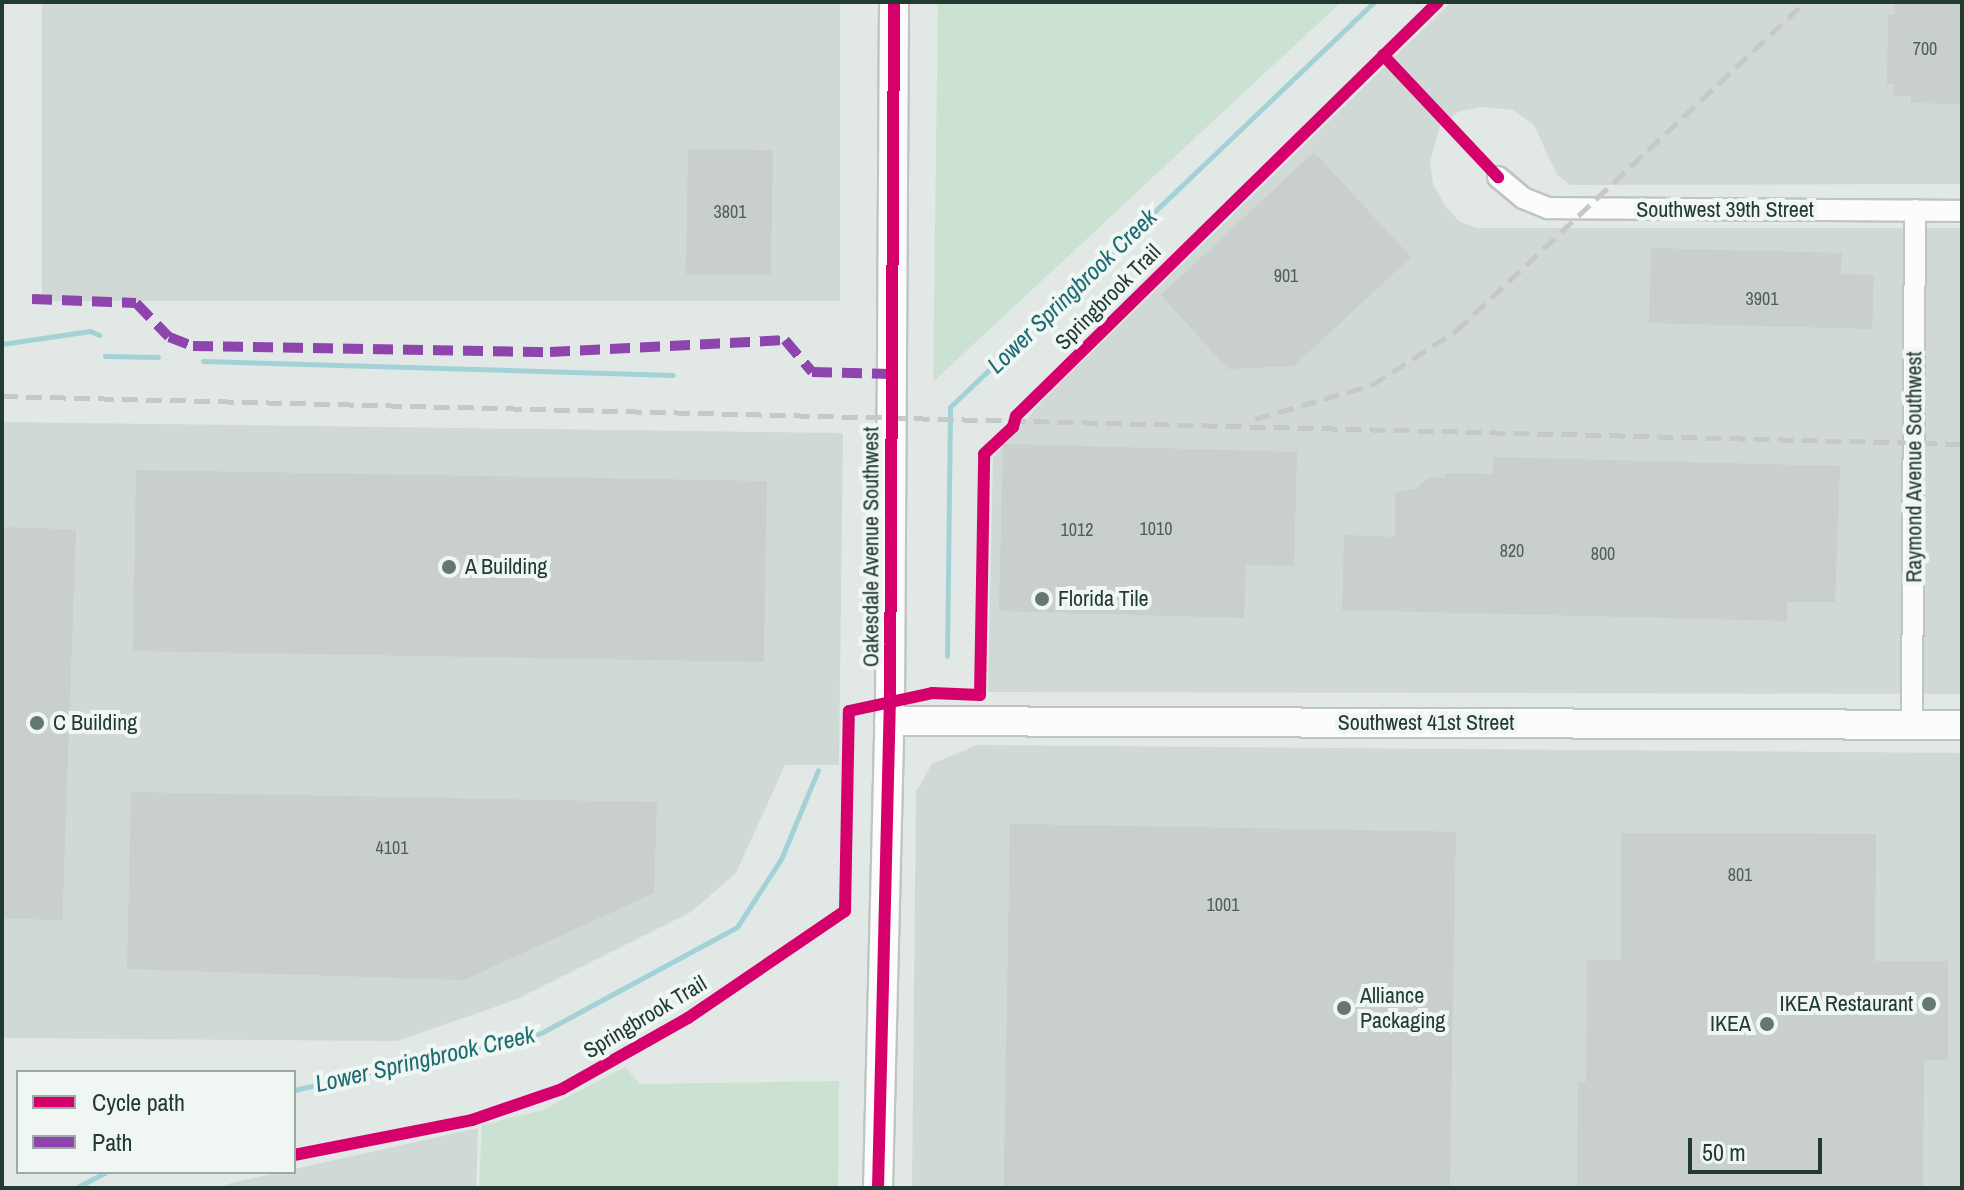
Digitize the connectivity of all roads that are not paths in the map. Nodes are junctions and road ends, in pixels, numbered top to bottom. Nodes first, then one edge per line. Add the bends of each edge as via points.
1 (894, 2) edge
2 (1498, 177) dead end
3 (1915, 210) junction
4 (1962, 211) edge
5 (889, 721) junction
6 (1912, 724) junction
7 (1962, 725) edge
8 (878, 1188) edge

1 - 5 street, Oakesdale Avenue Southwest
2 - 3 street, Southwest 39th Street via 1523,198 1548,208
3 - 4 street, Southwest 39th Street
3 - 6 street, Raymond Avenue Southwest
5 - 6 street, Southwest 41st Street
5 - 8 street, Oakesdale Avenue Southwest
6 - 7 street, Southwest 41st Street

